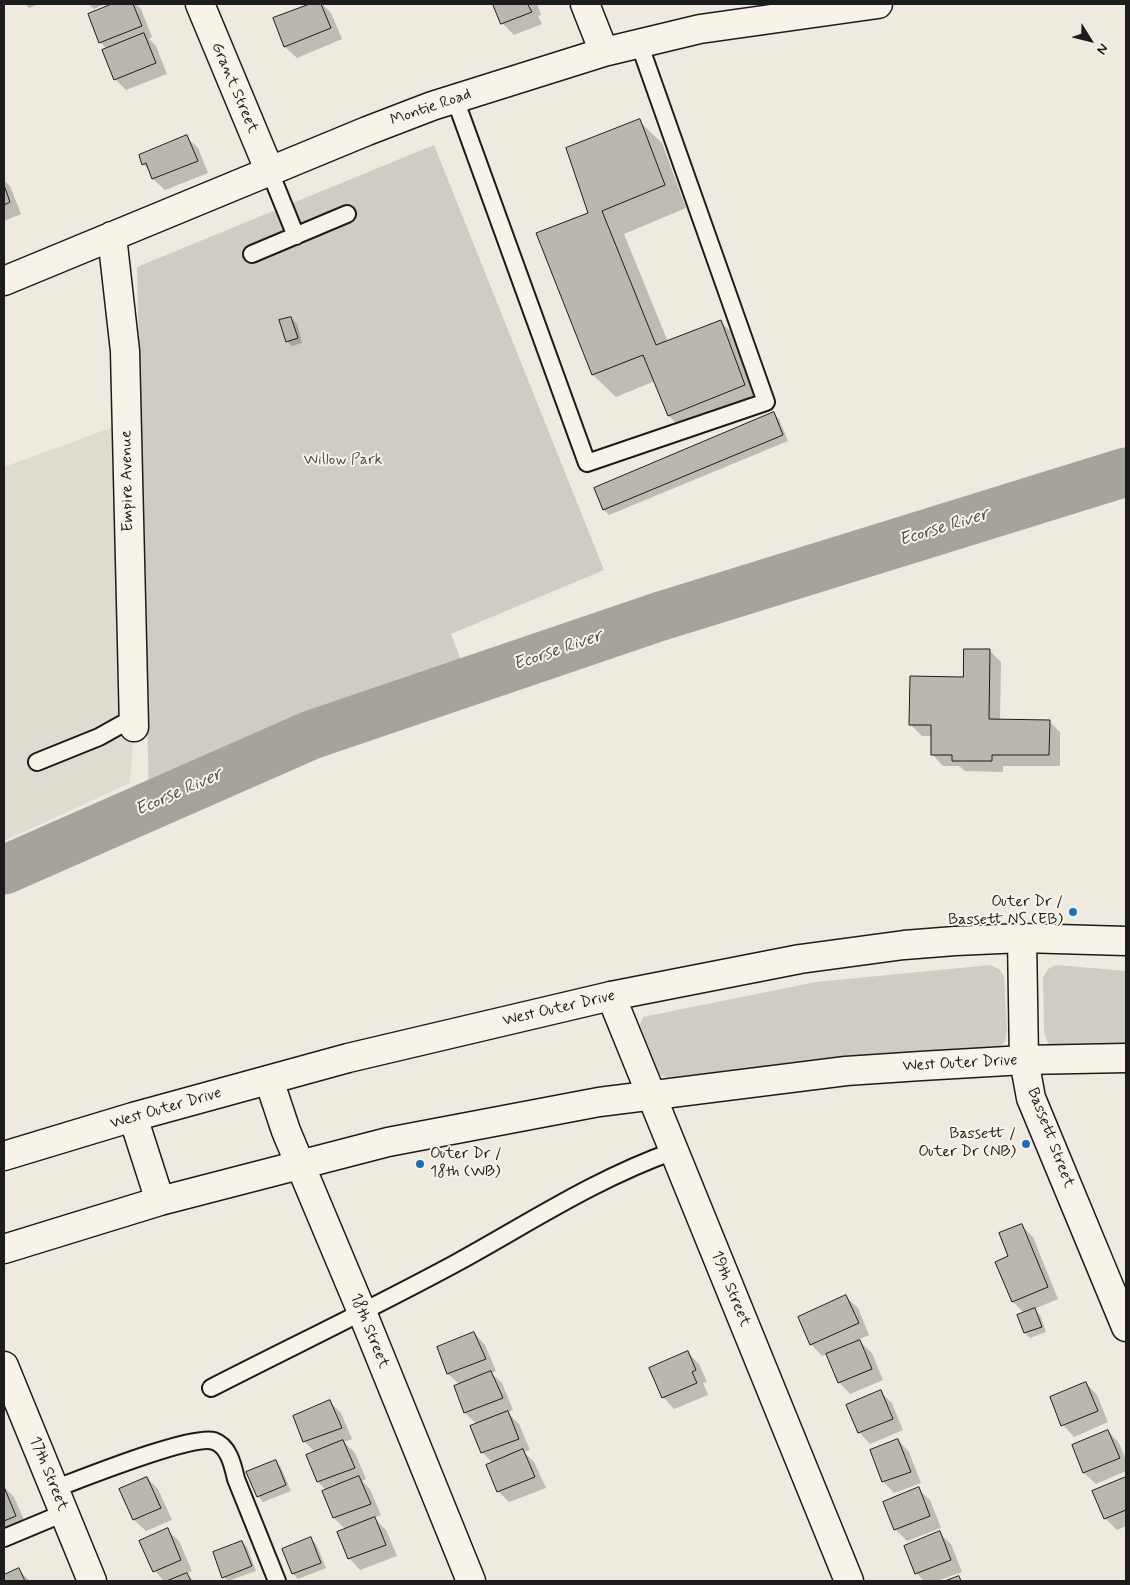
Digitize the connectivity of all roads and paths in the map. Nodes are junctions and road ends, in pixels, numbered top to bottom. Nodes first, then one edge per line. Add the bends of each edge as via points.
1 (200, 4) edge
2 (585, 4) edge
3 (878, 4) edge
4 (639, 43) junction
5 (604, 52) junction
6 (455, 99) junction
7 (270, 172) junction
8 (347, 214) dead end
9 (112, 236) junction
10 (296, 236) junction
11 (252, 254) dead end
12 (4, 281) edge
13 (134, 722) joint
14 (37, 762) dead end
15 (1022, 938) junction
16 (1126, 941) edge
17 (611, 996) junction
18 (1126, 1058) edge
19 (1024, 1060) junction
20 (270, 1080) junction
21 (652, 1095) junction
22 (133, 1117) junction
23 (674, 1151) junction
24 (4, 1156) edge
25 (300, 1165) junction
26 (160, 1201) junction
27 (4, 1249) edge
28 (362, 1312) junction
29 (1126, 1327) edge
30 (4, 1366) edge
31 (211, 1388) dead end
32 (59, 1501) junction
33 (4, 1538) edge
34 (92, 1581) edge
35 (277, 1581) edge
36 (471, 1581) edge
37 (849, 1581) edge

1 - 7 street, Grant Street
2 - 5 street
3 - 4 street, Montie Road via 700,29
4 - 5 street, Montie Road
4 - 6 lane via 766,402 587,463
5 - 6 street, Montie Road
6 - 7 street, Montie Road via 367,131
7 - 9 street, Montie Road
7 - 10 lane
8 - 10 lane
9 - 12 street, Montie Road
9 - 13 street, Empire Avenue via 125,351
10 - 11 lane
13 - 14 lane
15 - 16 street, West Outer Drive
15 - 17 street, West Outer Drive via 938,942 835,953
15 - 19 street, Bassett Street
17 - 20 street, West Outer Drive via 348,1058
17 - 21 street, 19th Street
18 - 19 street, West Outer Drive
19 - 21 street, West Outer Drive via 846,1071
19 - 29 street, Bassett Street via 1031,1098
20 - 22 street, West Outer Drive
20 - 25 street, 18th Street
21 - 23 street, 19th Street
21 - 25 street, West Outer Drive via 388,1142
22 - 24 street, West Outer Drive
22 - 26 street
23 - 28 lane via 604,1180
23 - 37 street, 19th Street
25 - 26 street, West Outer Drive
25 - 28 street, 18th Street
26 - 27 street, West Outer Drive
28 - 31 lane
28 - 36 street, 18th Street
30 - 32 street, 17th Street
32 - 33 lane
32 - 34 street, 17th Street
32 - 35 lane via 146,1455 203,1440 214,1441 225,1448 232,1463

